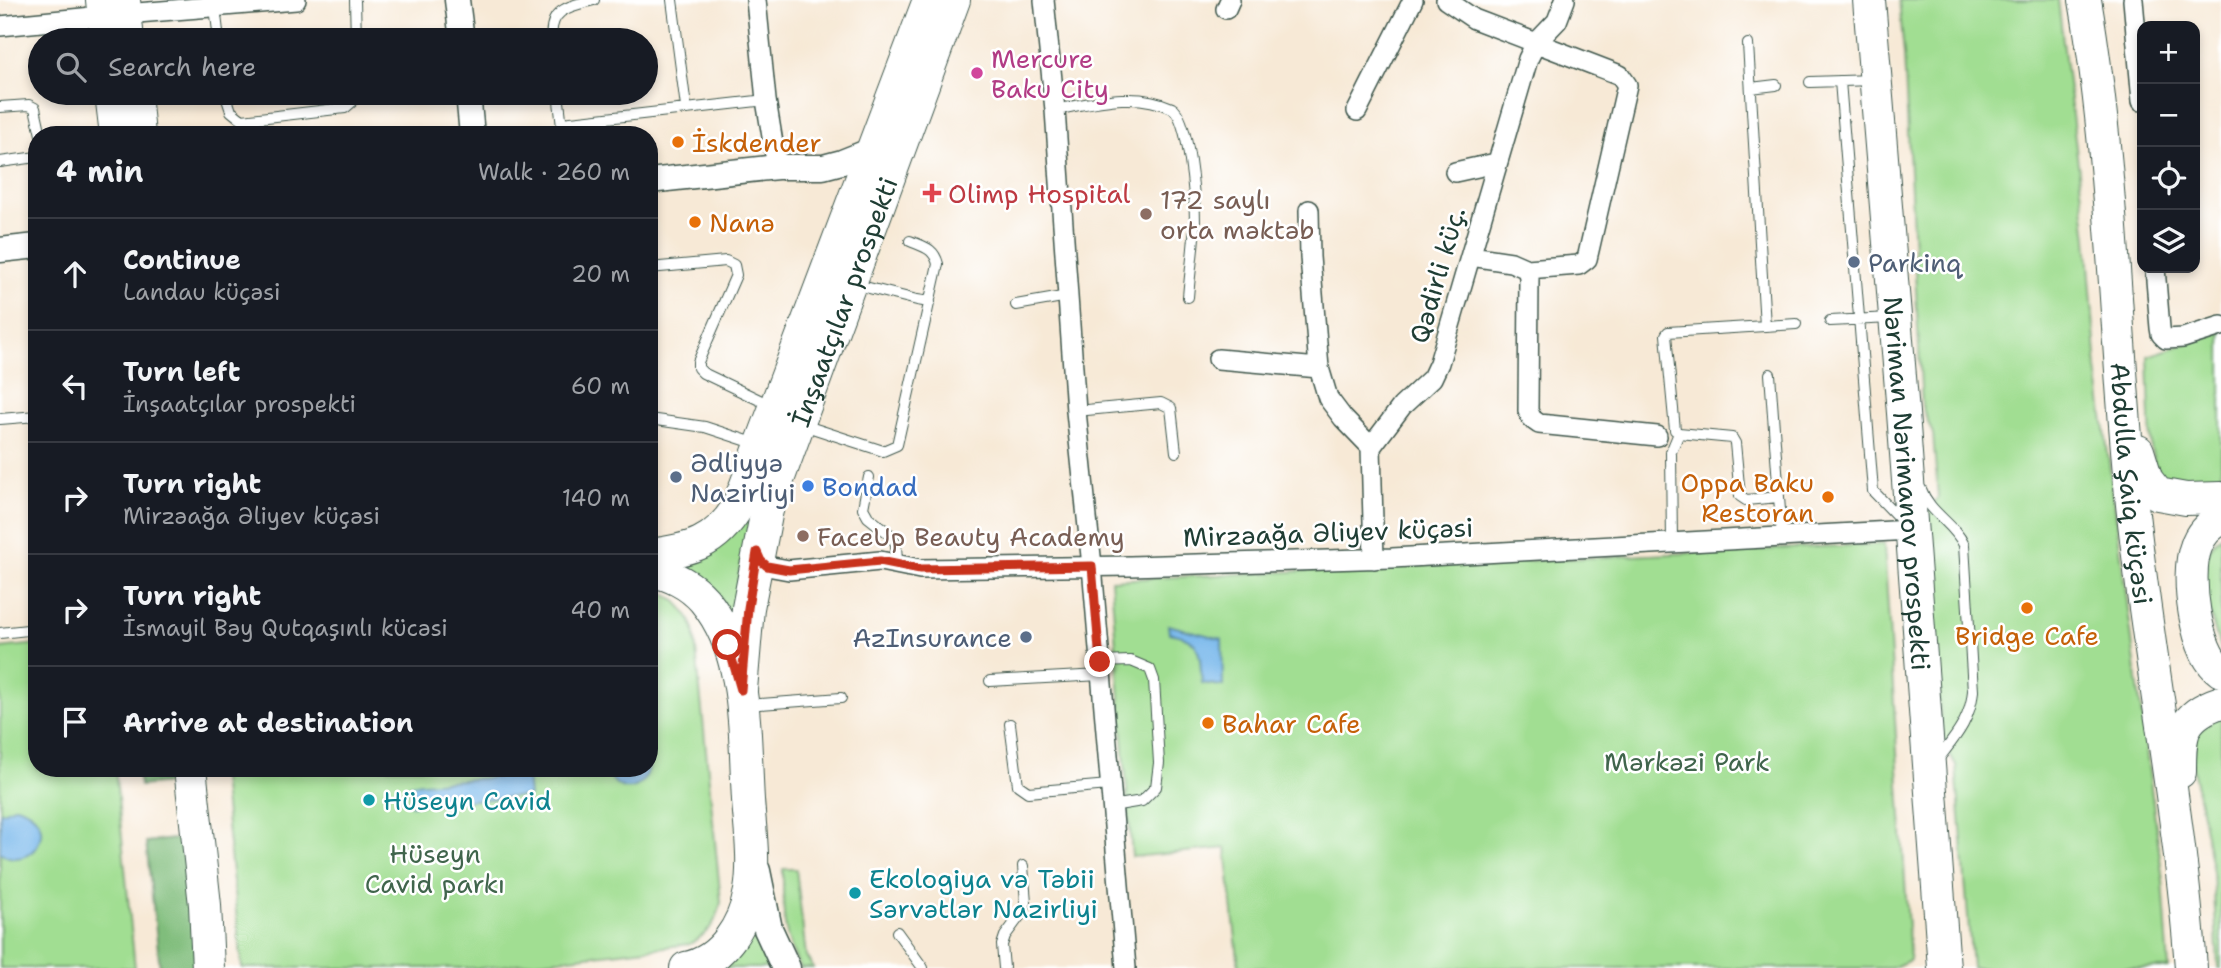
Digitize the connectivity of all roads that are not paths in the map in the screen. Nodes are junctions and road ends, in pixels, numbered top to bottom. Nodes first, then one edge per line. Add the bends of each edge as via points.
1 (296, 0) edge
2 (355, 0) edge
3 (457, 0) edge
4 (594, 0) edge
5 (672, 0) edge
6 (756, 0) edge
7 (929, 0) edge
8 (954, 0) edge
9 (1044, 0) edge
10 (1413, 0) edge
11 (1446, 0) edge
12 (1565, 0) edge
13 (1869, 0) edge
14 (2085, 0) edge
15 (2133, 0) edge
16 (215, 7) junction
17 (115, 19) edge
18 (0, 26) edge
19 (218, 28) edge
20 (356, 28) edge
21 (460, 28) edge
22 (554, 28) edge
23 (1536, 43) junction
24 (1748, 44) dead end
25 (1877, 80) junction
26 (1840, 81) junction
27 (1810, 82) dead end
28 (2140, 84) edge
29 (1776, 85) dead end
30 (1751, 88) junction
31 (766, 100) junction
32 (29, 105) edge
33 (29, 105) edge
34 (112, 105) edge
35 (136, 105) edge
36 (228, 105) edge
37 (348, 105) edge
38 (469, 105) edge
39 (560, 105) edge
40 (0, 107) edge
41 (686, 107) junction
42 (1055, 110) junction
43 (1357, 110) dead end
44 (562, 123) junction
45 (39, 126) edge
46 (115, 126) edge
47 (138, 126) edge
48 (471, 126) edge
49 (562, 126) edge
50 (872, 150) junction
51 (28, 159) edge
52 (0, 162) edge
53 (1496, 163) junction
54 (777, 167) junction
55 (822, 167) junction
56 (1455, 172) dead end
57 (658, 180) edge
58 (855, 195) junction
59 (1309, 210) dead end
60 (910, 241) dead end
61 (28, 247) edge
62 (0, 250) edge
63 (1471, 256) junction
64 (658, 267) edge
65 (1527, 269) junction
66 (2155, 273) edge
67 (849, 283) junction
68 (1068, 296) junction
69 (1188, 297) dead end
70 (930, 302) junction
71 (1016, 304) dead end
72 (1895, 318) junction
73 (1858, 320) junction
74 (1830, 321) dead end
75 (1796, 324) dead end
76 (1765, 326) junction
77 (2221, 326) edge
78 (1218, 359) dead end
79 (1319, 368) junction
80 (1770, 374) dead end
81 (2123, 396) junction
82 (1076, 411) junction
83 (786, 415) junction
84 (28, 416) edge
85 (0, 419) edge
86 (658, 420) edge
87 (1904, 432) junction
88 (1679, 433) junction
89 (1657, 436) dead end
90 (760, 445) junction
91 (1371, 447) junction
92 (1177, 452) dead end
93 (869, 477) dead end
94 (1779, 497) junction
95 (2221, 498) edge
96 (2221, 519) edge
97 (1911, 530) junction
98 (1782, 537) junction
99 (1672, 543) junction
100 (757, 552) junction
101 (658, 553) edge
102 (1374, 559) junction
103 (897, 562) junction
104 (1092, 566) junction
105 (658, 572) edge
106 (28, 630) edge
107 (0, 633) edge
108 (1101, 668) junction
109 (2221, 671) edge
110 (990, 681) dead end
111 (741, 698) junction
112 (841, 698) dead end
113 (2221, 702) edge
114 (1010, 724) dead end
115 (1930, 770) junction
116 (191, 777) edge
117 (1109, 785) junction
118 (1111, 806) junction
119 (751, 839) junction
120 (2180, 854) junction
121 (1023, 866) dead end
122 (205, 905) junction
123 (897, 932) dead end
124 (208, 968) edge
125 (224, 968) edge
126 (686, 968) edge
127 (786, 968) edge
128 (923, 968) edge
129 (1004, 968) edge
130 (1126, 968) edge
131 (1943, 968) edge
132 (2191, 968) edge

1 - 16 street
2 - 20 lane
3 - 21 street
4 - 22 lane via 563,8
5 - 41 lane
6 - 31 street
7 - 50 main road, İnşaatçılar prospekti
8 - 67 main road, İnşaatçılar prospekti
9 - 42 street
10 - 43 street
11 - 23 street via 1474,19
12 - 23 street, Qədirli küç. via 1557,21
13 - 25 main road, Nəriman Nərimanov prospekti
14 - 81 main road, Abdulla Şaiq küçəsi via 2101,124
15 - 28 street
16 - 17 street
16 - 19 lane
17 - 18 street
23 - 53 street, Qədirli küç.
23 - 65 street via 1620,75 1628,85 1587,259 1578,265
24 - 30 lane
25 - 26 lane
25 - 72 main road, Nəriman Nərimanov prospekti
26 - 27 lane
26 - 73 lane
29 - 30 lane
30 - 76 lane
31 - 41 lane
31 - 54 street
32 - 45 lane via 35,108
33 - 40 lane
34 - 46 main road
35 - 47 main road
36 - 37 lane via 242,120
38 - 48 street
39 - 44 lane
41 - 44 lane
42 - 68 street
42 - 69 lane via 1121,98 1171,108 1179,114 1187,137 1195,221
44 - 49 lane
50 - 55 street
50 - 58 main road, İnşaatçılar prospekti
51 - 52 lane
53 - 56 street
53 - 63 street, Qədirli küç.
54 - 55 street
54 - 57 street
55 - 58 street
58 - 83 main road, İnşaatçılar prospekti
59 - 79 street
60 - 70 lane via 936,255
61 - 62 street
63 - 65 street
63 - 91 street, Qədirli küç. via 1432,378 1402,406
64 - 83 lane via 726,261 734,265 736,275 698,368
65 - 89 street via 1528,411 1532,419 1539,424
66 - 77 street via 2160,328 2166,339
67 - 70 lane
67 - 83 main road, İnşaatçılar prospekti
68 - 71 lane
68 - 82 street
70 - 83 lane via 897,445 883,451
72 - 73 lane
72 - 87 main road, Nəriman Nərimanov prospekti
73 - 74 lane
73 - 97 lane via 1873,491
75 - 76 lane
76 - 88 lane via 1665,335 1675,430
78 - 79 street
79 - 91 street via 1328,398
80 - 94 lane
81 - 95 main road via 2151,487 2175,498
81 - 120 main road, Abdulla Şaiq küçəsi via 2143,593
82 - 92 lane via 1161,403 1171,408
82 - 104 street
83 - 90 main road, İnşaatçılar prospekti
83 - 100 main road, İnşaatçılar prospekti
84 - 85 lane
86 - 90 lane via 705,427
87 - 97 main road, Nəriman Nərimanov prospekti
87 - 115 lane via 1927,503 1959,533 1964,545 1971,708
88 - 94 lane via 1732,438 1740,496 1746,500
88 - 99 lane via 1671,452
90 - 101 main road, İnşaatçılar prospekti via 737,506 720,531 694,546
91 - 102 street
93 - 103 lane via 863,508 892,536
94 - 98 lane
96 - 109 main road via 2196,544 2192,579 2204,649
97 - 98 street, Mirzəağa Əliyev küçəsi
97 - 115 main road, Nəriman Nərimanov prospekti
98 - 99 street, Mirzəağa Əliyev küçəsi
99 - 102 street, Mirzəağa Əliyev küçəsi
100 - 103 street, Mirzəağa Əliyev küçəsi via 767,566 789,570
100 - 111 main road, İnşaatçılar prospekti
102 - 104 street, Mirzəağa Əliyev küçəsi
103 - 104 street, Mirzəağa Əliyev küçəsi via 910,569
104 - 108 street
105 - 111 main road via 680,580 705,602 728,645
106 - 107 lane
108 - 110 lane
108 - 117 street
108 - 118 lane via 1131,661 1150,669 1155,691 1156,787 1142,801
111 - 112 lane
111 - 119 main road
113 - 120 main road via 2191,716 2183,732
114 - 117 lane via 1022,789
115 - 131 main road, Nəriman Nərimanov prospekti
116 - 122 main road
117 - 118 street
118 - 130 street
119 - 126 main road via 750,891 738,925 716,955
119 - 127 main road via 763,913
120 - 132 main road, Abdulla Şaiq küçəsi
121 - 129 lane via 1026,902 1005,936
122 - 124 main road
122 - 125 main road
123 - 128 lane

